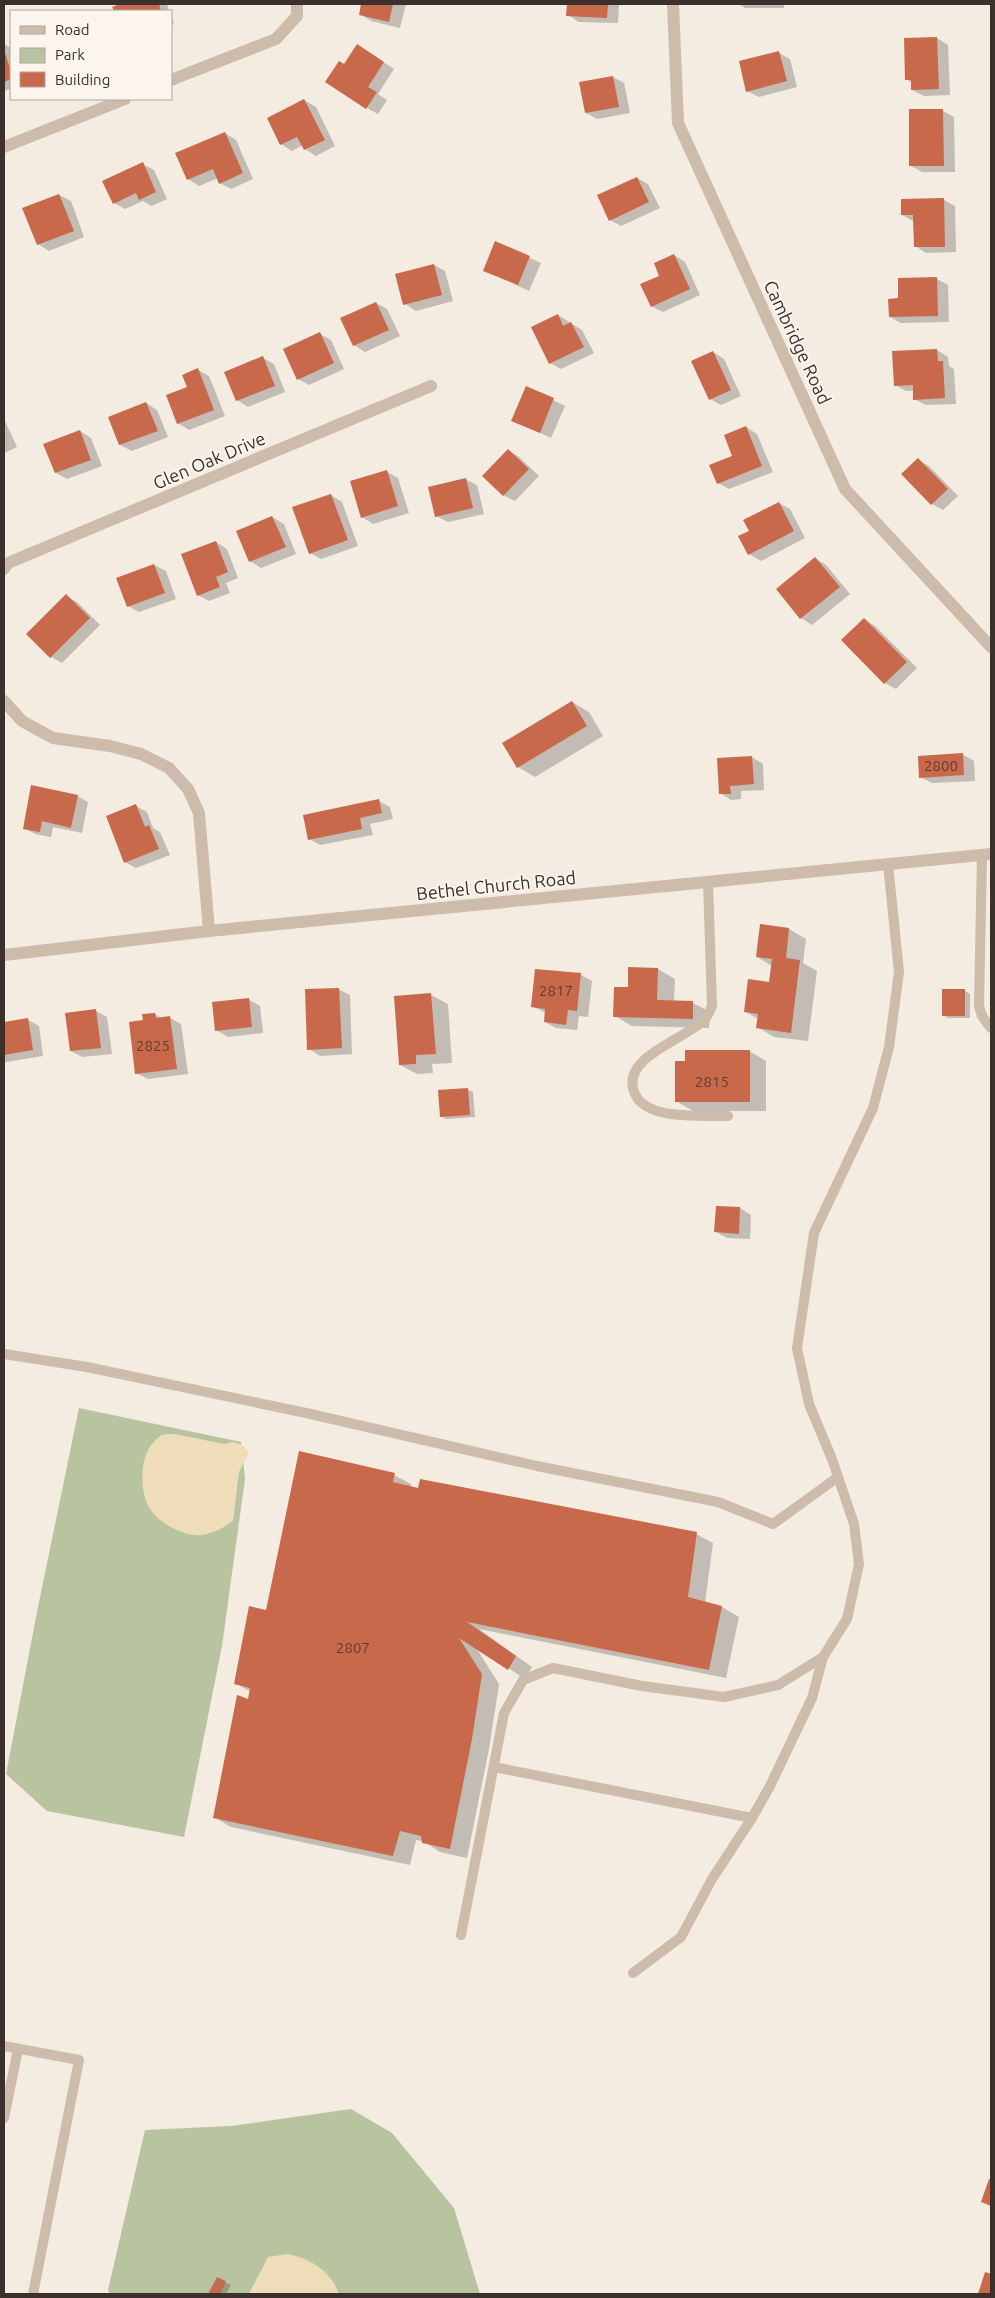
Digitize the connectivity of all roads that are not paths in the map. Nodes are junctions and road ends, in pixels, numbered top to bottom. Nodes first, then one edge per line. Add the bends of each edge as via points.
1 (297, 4) edge
2 (673, 4) edge
3 (172, 80) edge
4 (122, 100) edge
5 (4, 147) edge
6 (431, 386) dead end
7 (4, 569) edge
8 (991, 647) edge
9 (4, 701) edge
10 (986, 855) edge
11 (888, 864) junction
12 (708, 882) junction
13 (210, 931) junction
14 (4, 955) edge
15 (991, 1028) edge
16 (728, 1116) dead end
17 (4, 1354) edge
18 (838, 1477) junction
19 (823, 1657) junction
20 (494, 1767) junction
21 (752, 1818) junction
22 (461, 1935) dead end
23 (633, 1973) dead end
24 (4, 2046) edge
25 (18, 2049) junction
26 (4, 2118) edge
27 (33, 2294) edge

1 - 3 street via 297,16 276,39
2 - 8 street, Cambridge Road via 678,123 846,489
4 - 5 street
6 - 7 street, Glen Oak Drive via 8,562
9 - 13 street via 22,721 53,738 141,754 169,768 188,790 199,813
10 - 11 street, Bethel Church Road
10 - 15 lane via 979,1006
11 - 12 street, Bethel Church Road
11 - 18 lane via 899,972 889,1047 873,1108 814,1233 797,1348 809,1404
12 - 13 street, Bethel Church Road
12 - 16 lane via 712,1006 706,1019 639,1063 632,1078 633,1090 645,1106 661,1114
13 - 14 street, Bethel Church Road
17 - 18 lane via 87,1366 537,1466 718,1502 773,1524
18 - 19 lane via 854,1524 859,1564 847,1619
19 - 20 lane via 778,1685 724,1697 642,1686 553,1668 523,1680 504,1713
19 - 21 lane via 812,1698
20 - 21 lane
20 - 22 lane
21 - 23 lane via 712,1879 681,1937
24 - 25 lane
25 - 26 lane
25 - 27 lane via 79,2060

